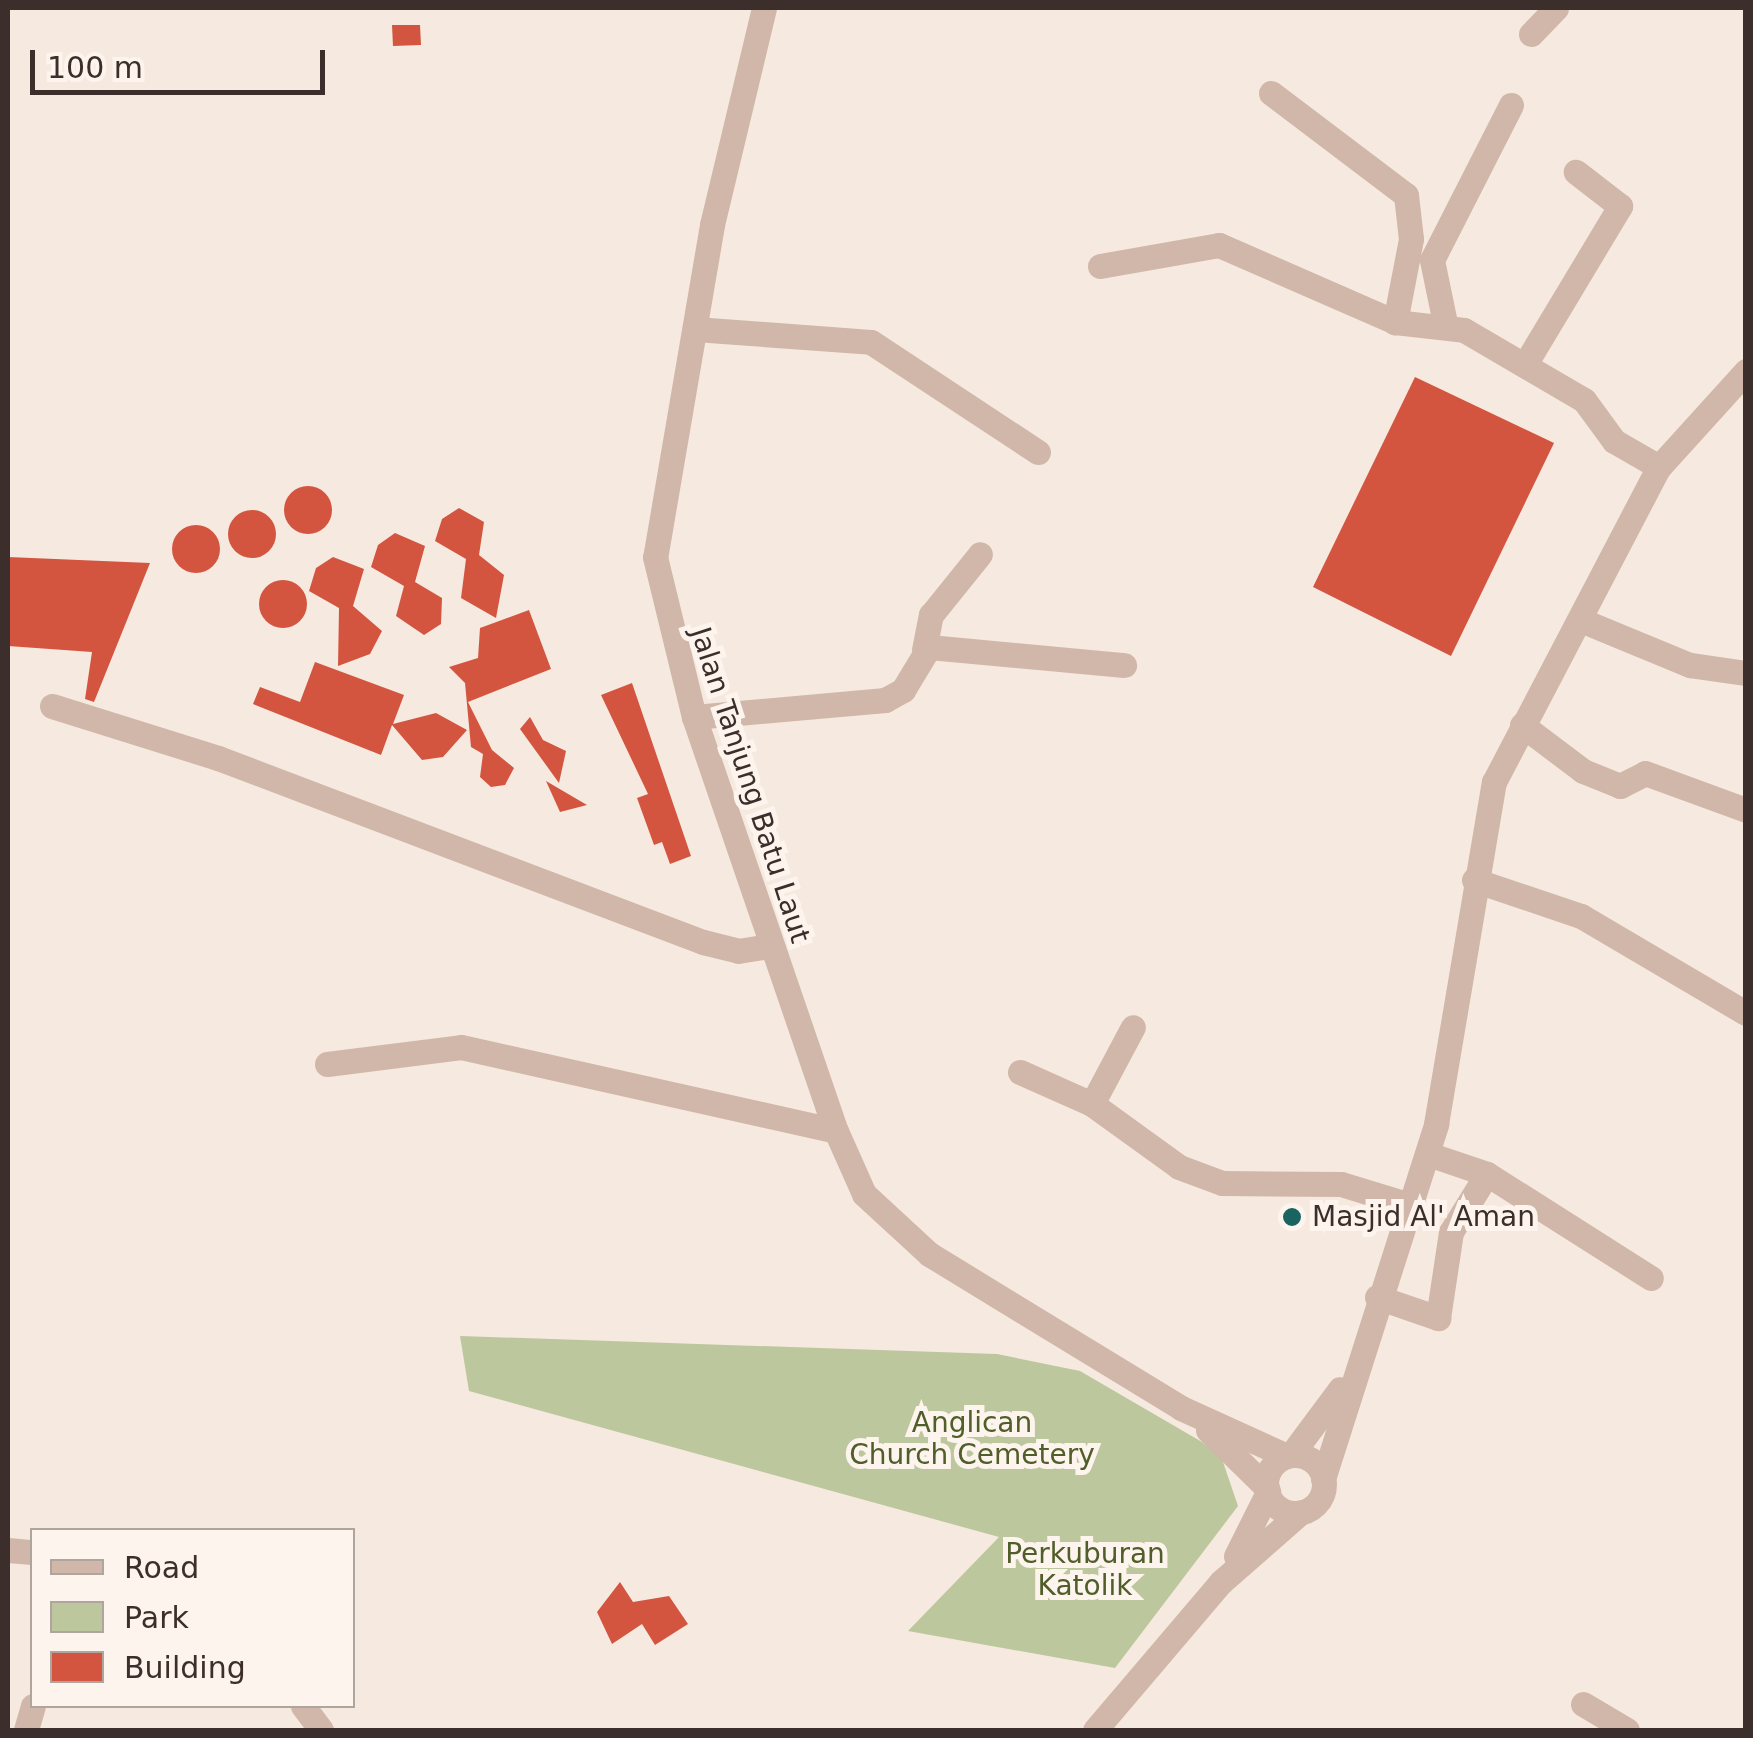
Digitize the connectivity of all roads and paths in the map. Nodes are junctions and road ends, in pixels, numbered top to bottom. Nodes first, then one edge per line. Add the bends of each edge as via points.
1 (764, 8) edge
2 (1556, 8) edge
3 (1531, 34) dead end
4 (1271, 94) dead end
5 (1511, 106) dead end
6 (1576, 172) dead end
7 (1100, 266) dead end
8 (1396, 322) junction
9 (1445, 323) junction
10 (695, 329) junction
11 (1527, 361) junction
12 (1746, 371) edge
13 (1038, 452) dead end
14 (1659, 467) junction
15 (980, 554) dead end
16 (1583, 621) junction
17 (924, 650) junction
18 (1124, 665) dead end
19 (1746, 673) edge
20 (52, 706) dead end
21 (694, 717) junction
22 (1522, 724) junction
23 (1746, 810) edge
24 (1474, 880) junction
25 (771, 946) junction
26 (1746, 1013) edge
27 (1133, 1027) dead end
28 (327, 1064) dead end
29 (1020, 1072) dead end
30 (1092, 1104) junction
31 (836, 1131) junction
32 (1428, 1154) junction
33 (1487, 1174) junction
34 (1410, 1205) junction
35 (1651, 1278) dead end
36 (1377, 1297) junction
37 (1352, 1368) junction
38 (1181, 1408) junction
39 (1289, 1456) junction
40 (1324, 1479) junction
41 (1267, 1490) junction
42 (1300, 1512) junction
43 (1220, 1582) junction
44 (1583, 1704) dead end
45 (304, 1708) edge
46 (321, 1730) edge
47 (1095, 1730) edge
48 (1627, 1730) edge

1 - 10 street, Jalan Tanjung Batu Laut
2 - 3 street
4 - 8 street via 1406,196 1411,239
5 - 9 street via 1432,260
6 - 11 street via 1620,206
7 - 8 street via 1219,245
8 - 9 street
9 - 11 street
10 - 13 street via 871,342
10 - 21 street, Jalan Tanjung Batu Laut via 655,557
11 - 14 street via 1584,400 1614,441
12 - 14 street
14 - 16 street
15 - 17 street via 931,615
16 - 19 street via 1690,665
16 - 22 street
17 - 18 street
17 - 21 street via 903,690 885,700
20 - 25 street via 218,758 703,942
21 - 25 street, Jalan Tanjung Batu Laut
22 - 23 street via 1560,745 1582,771 1620,786 1645,773
22 - 24 street via 1494,782
24 - 26 street via 1582,916
24 - 32 street
25 - 31 street, Jalan Tanjung Batu Laut
27 - 30 street
28 - 31 street via 461,1047
29 - 30 street
30 - 34 street via 1180,1167 1222,1183 1341,1184
31 - 38 street, Jalan Tanjung Batu Laut via 864,1194 892,1227
32 - 33 street
32 - 34 street
33 - 35 street
33 - 36 street via 1451,1232 1438,1318
34 - 36 street
36 - 37 street
37 - 39 street
37 - 40 street
38 - 39 street, Jalan Tanjung Batu Laut
38 - 41 street, Jalan Tanjung Batu Laut
39 - 40 street via 1308,1458
39 - 41 street
40 - 42 street via 1316,1504
41 - 42 street via 1284,1510
41 - 43 street
42 - 43 street
43 - 47 street
44 - 48 street
45 - 46 street

